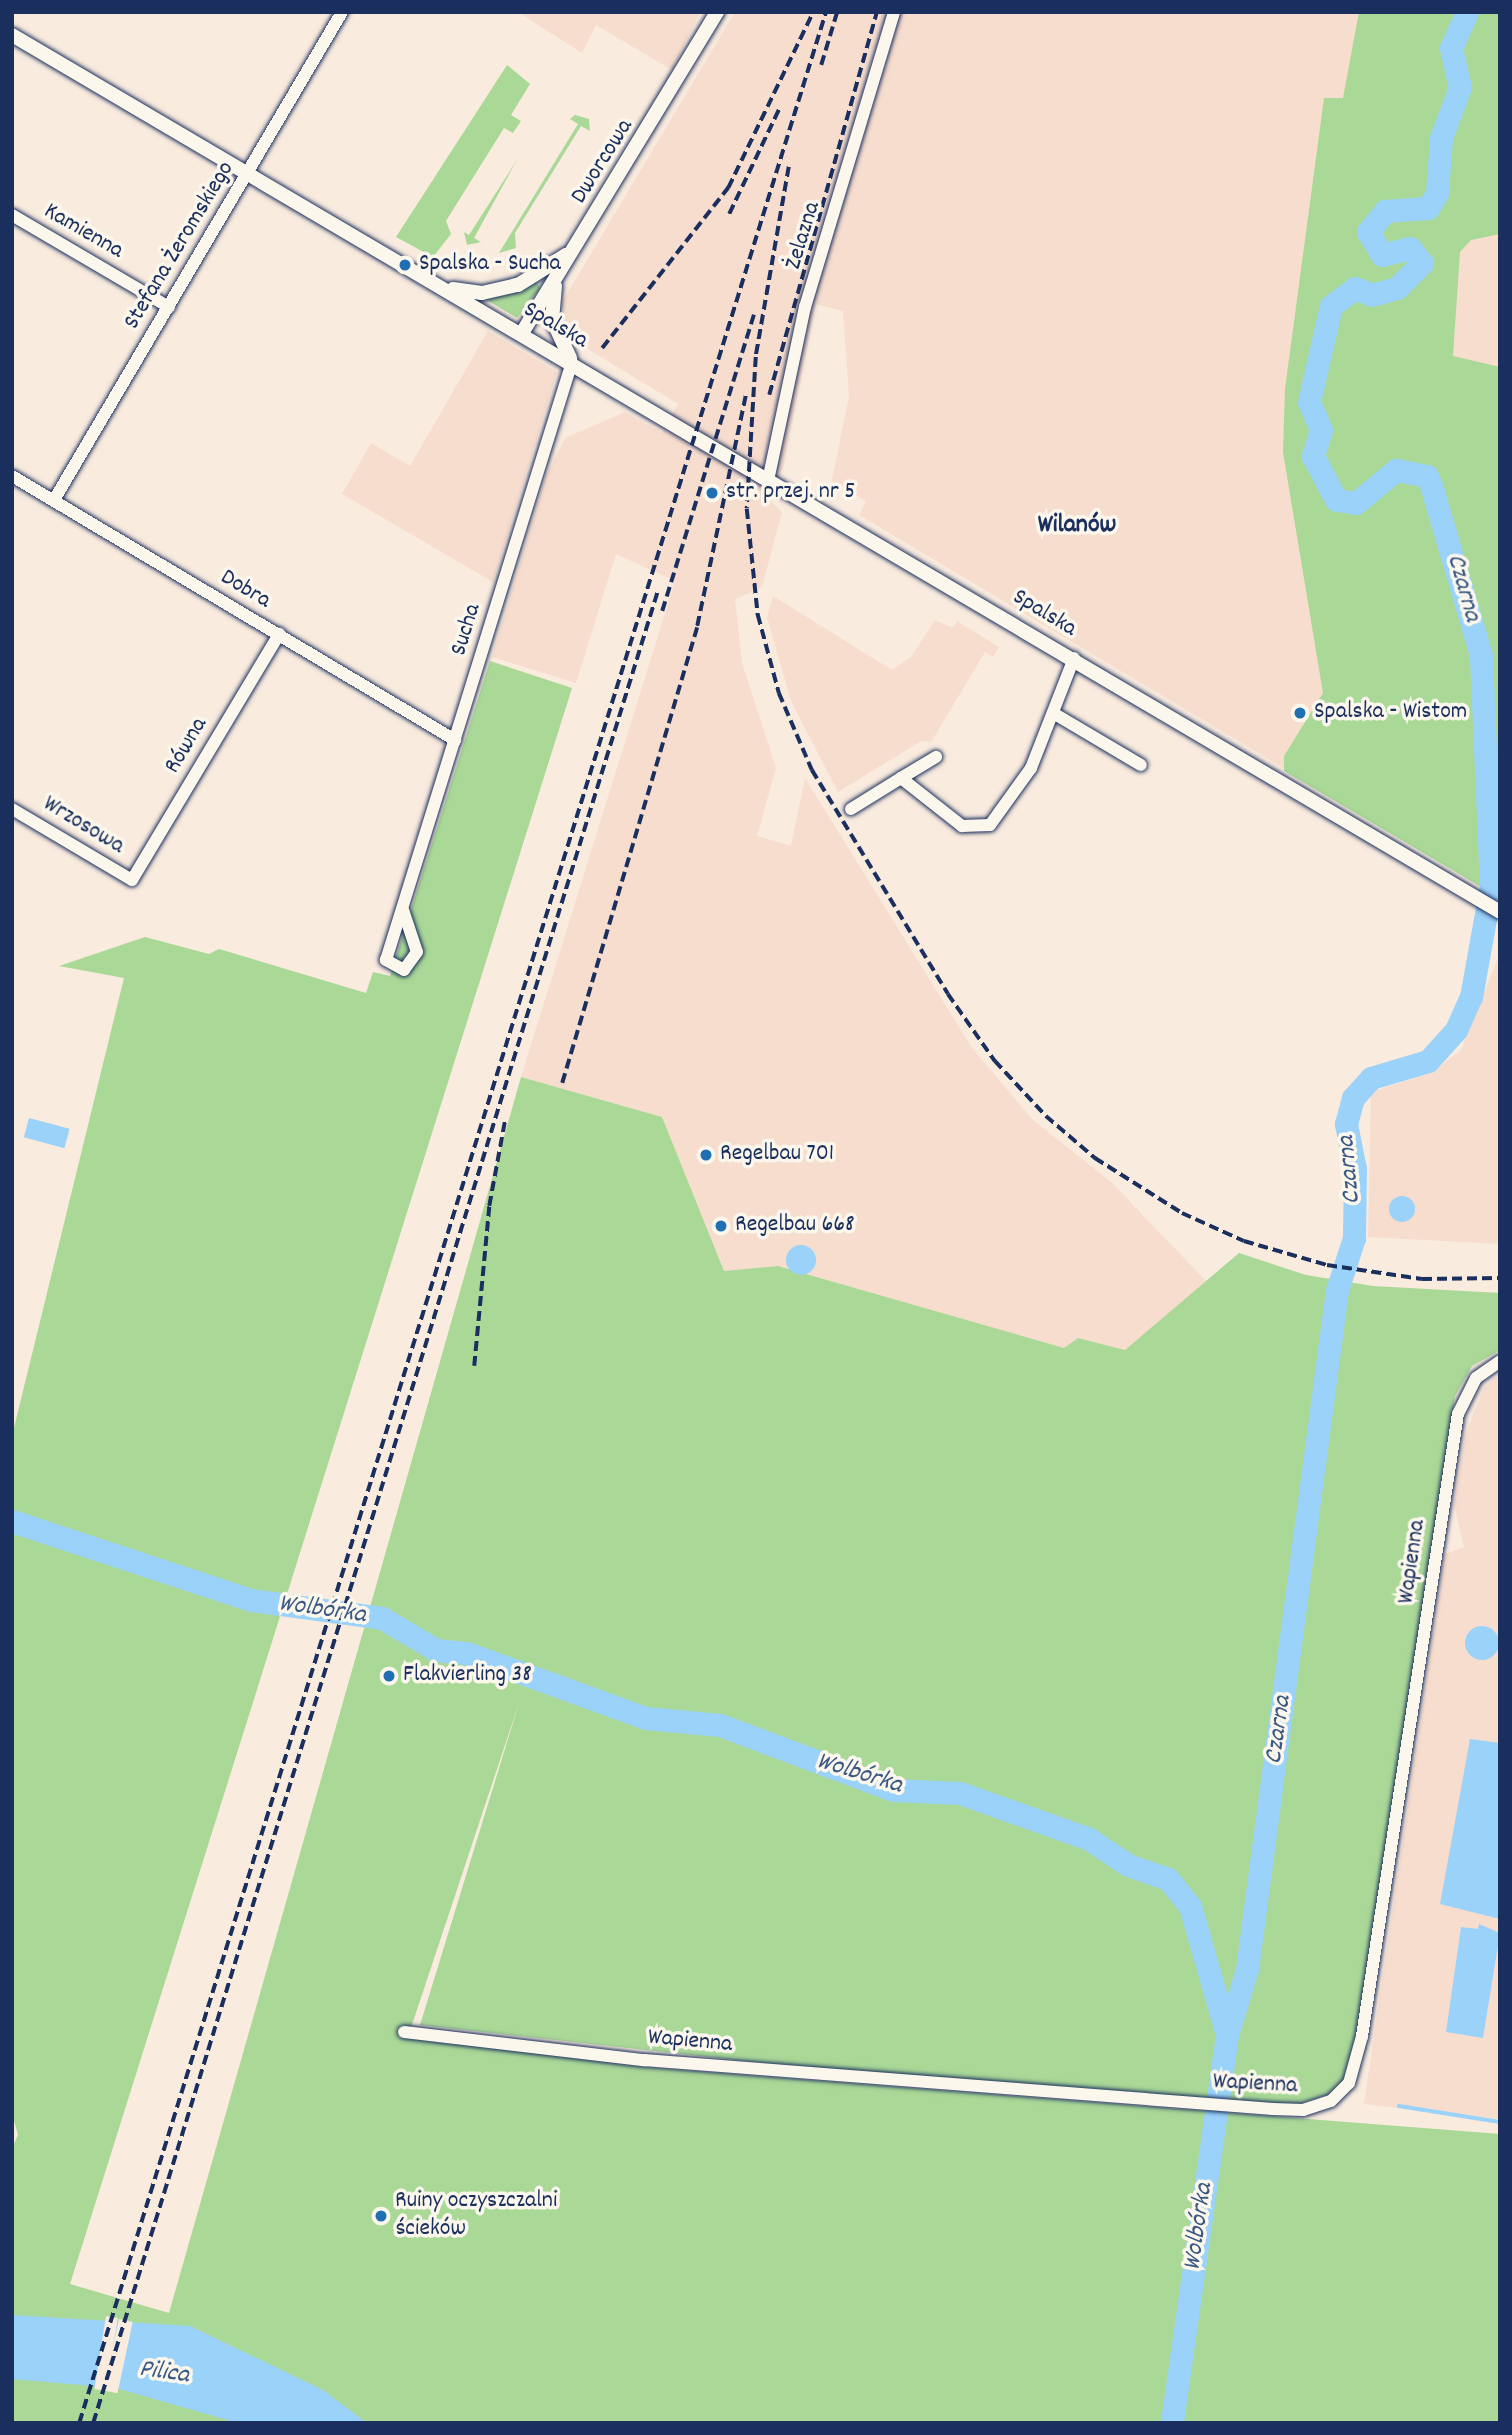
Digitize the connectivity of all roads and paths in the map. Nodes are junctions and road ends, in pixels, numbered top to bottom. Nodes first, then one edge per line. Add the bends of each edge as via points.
1 (342, 12) edge
2 (717, 12) edge
3 (894, 12) edge
4 (12, 35) edge
5 (248, 173) junction
6 (12, 215) edge
7 (578, 245) junction
8 (558, 276) junction
9 (442, 287) junction
10 (169, 307) junction
11 (522, 333) junction
12 (572, 362) junction
13 (12, 476) edge
14 (769, 476) junction
15 (54, 500) junction
16 (279, 634) junction
17 (1074, 658) junction
18 (1053, 713) junction
19 (455, 740) junction
20 (936, 757) dead end
21 (1141, 765) dead end
22 (901, 778) junction
23 (12, 809) edge
24 (851, 809) dead end
25 (132, 880) joint
26 (403, 910) dead end
27 (1500, 912) edge
28 (1500, 1361) edge
29 (404, 2032) dead end

1 - 5 street, Stefana Żeromskiego
2 - 7 street, Dworcowa
3 - 14 street, Żelazna via 805,307
4 - 5 street, Spalska
5 - 9 street, Spalska
5 - 10 street, Stefana Żeromskiego
6 - 10 street, Kamienna
7 - 8 street, Dworcowa
7 - 9 street via 519,285 481,293
8 - 11 street, Dworcowa
8 - 12 street via 552,319
9 - 11 street, Spalska
10 - 15 street, Stefana Żeromskiego
11 - 12 street, Spalska
12 - 14 street, Spalska
12 - 19 street, Sucha
13 - 15 street, Dobra
14 - 17 street, Spalska
15 - 16 street, Dobra
16 - 19 street, Dobra
16 - 25 street, Równa
17 - 18 street, Spalska
17 - 27 street, Spalska
18 - 21 street
18 - 22 street, Spalska via 1031,768 990,825 962,826
19 - 26 street, Sucha
20 - 22 street
22 - 24 street
23 - 25 street, Wrzosowa
28 - 29 street, Wapienna via 1476,1378 1458,1414 1354,2071 1331,2101 1303,2110 1273,2109 644,2060

